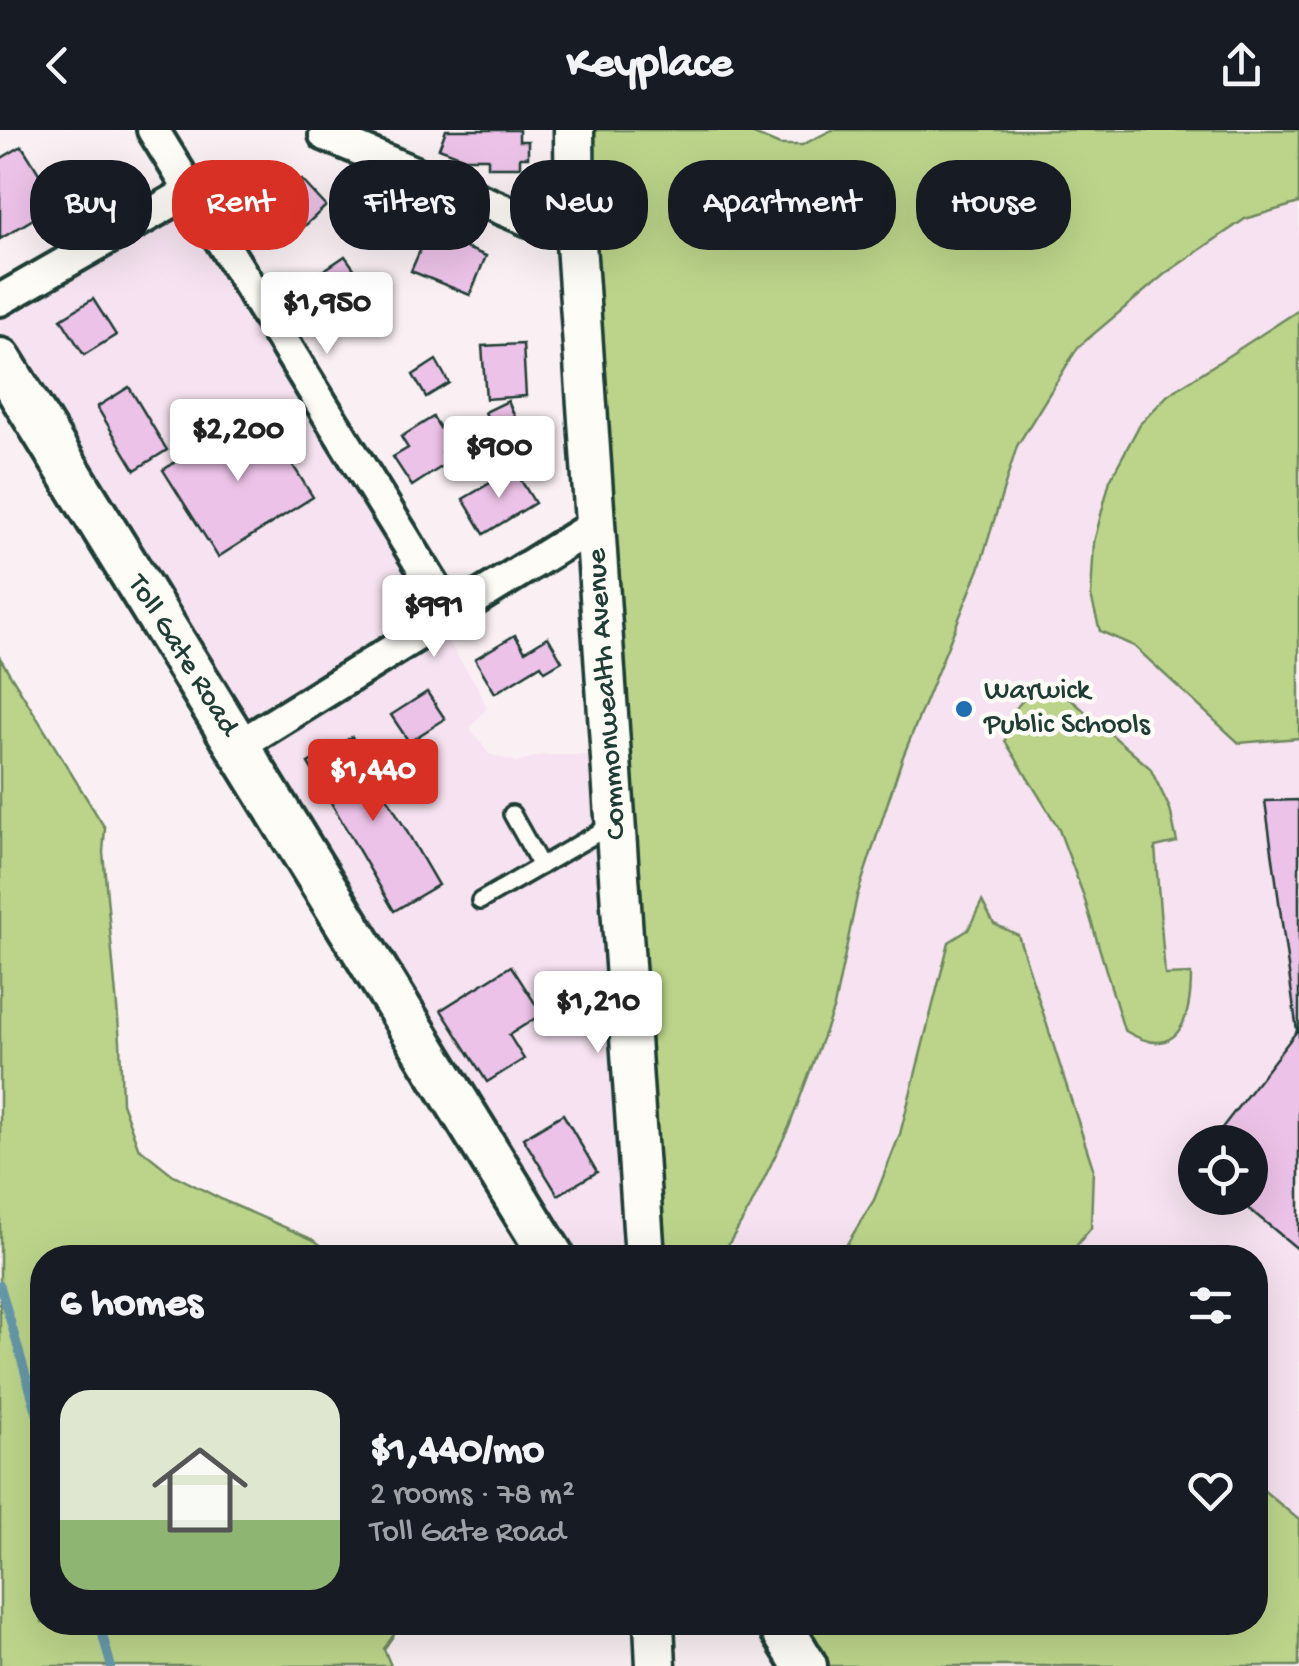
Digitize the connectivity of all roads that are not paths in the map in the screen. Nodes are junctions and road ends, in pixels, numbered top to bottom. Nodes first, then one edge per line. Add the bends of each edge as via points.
1 (153, 130) edge
2 (574, 130) edge
3 (324, 135) dead end
4 (575, 160) edge
5 (172, 163) edge
6 (172, 202) edge
7 (510, 212) edge
8 (225, 250) edge
9 (578, 250) edge
10 (0, 300) edge
11 (0, 360) edge
12 (598, 523) junction
13 (451, 614) junction
14 (238, 746) junction
15 (512, 814) dead end
16 (617, 822) junction
17 (541, 866) junction
18 (480, 901) dead end
19 (545, 1245) edge
20 (644, 1245) edge
21 (655, 1635) edge
22 (786, 1635) edge
23 (656, 1666) edge
24 (805, 1666) edge

1 - 5 street
2 - 4 street, Commonwealth Avenue
3 - 7 street
6 - 10 street
8 - 13 street
9 - 12 street, Commonwealth Avenue
11 - 14 main road, Toll Gate Road
12 - 13 street
12 - 16 street, Commonwealth Avenue
13 - 14 street
14 - 19 main road, Toll Gate Road
15 - 17 lane
16 - 17 lane
16 - 20 street, Commonwealth Avenue
17 - 18 lane
21 - 23 street
22 - 24 main road

